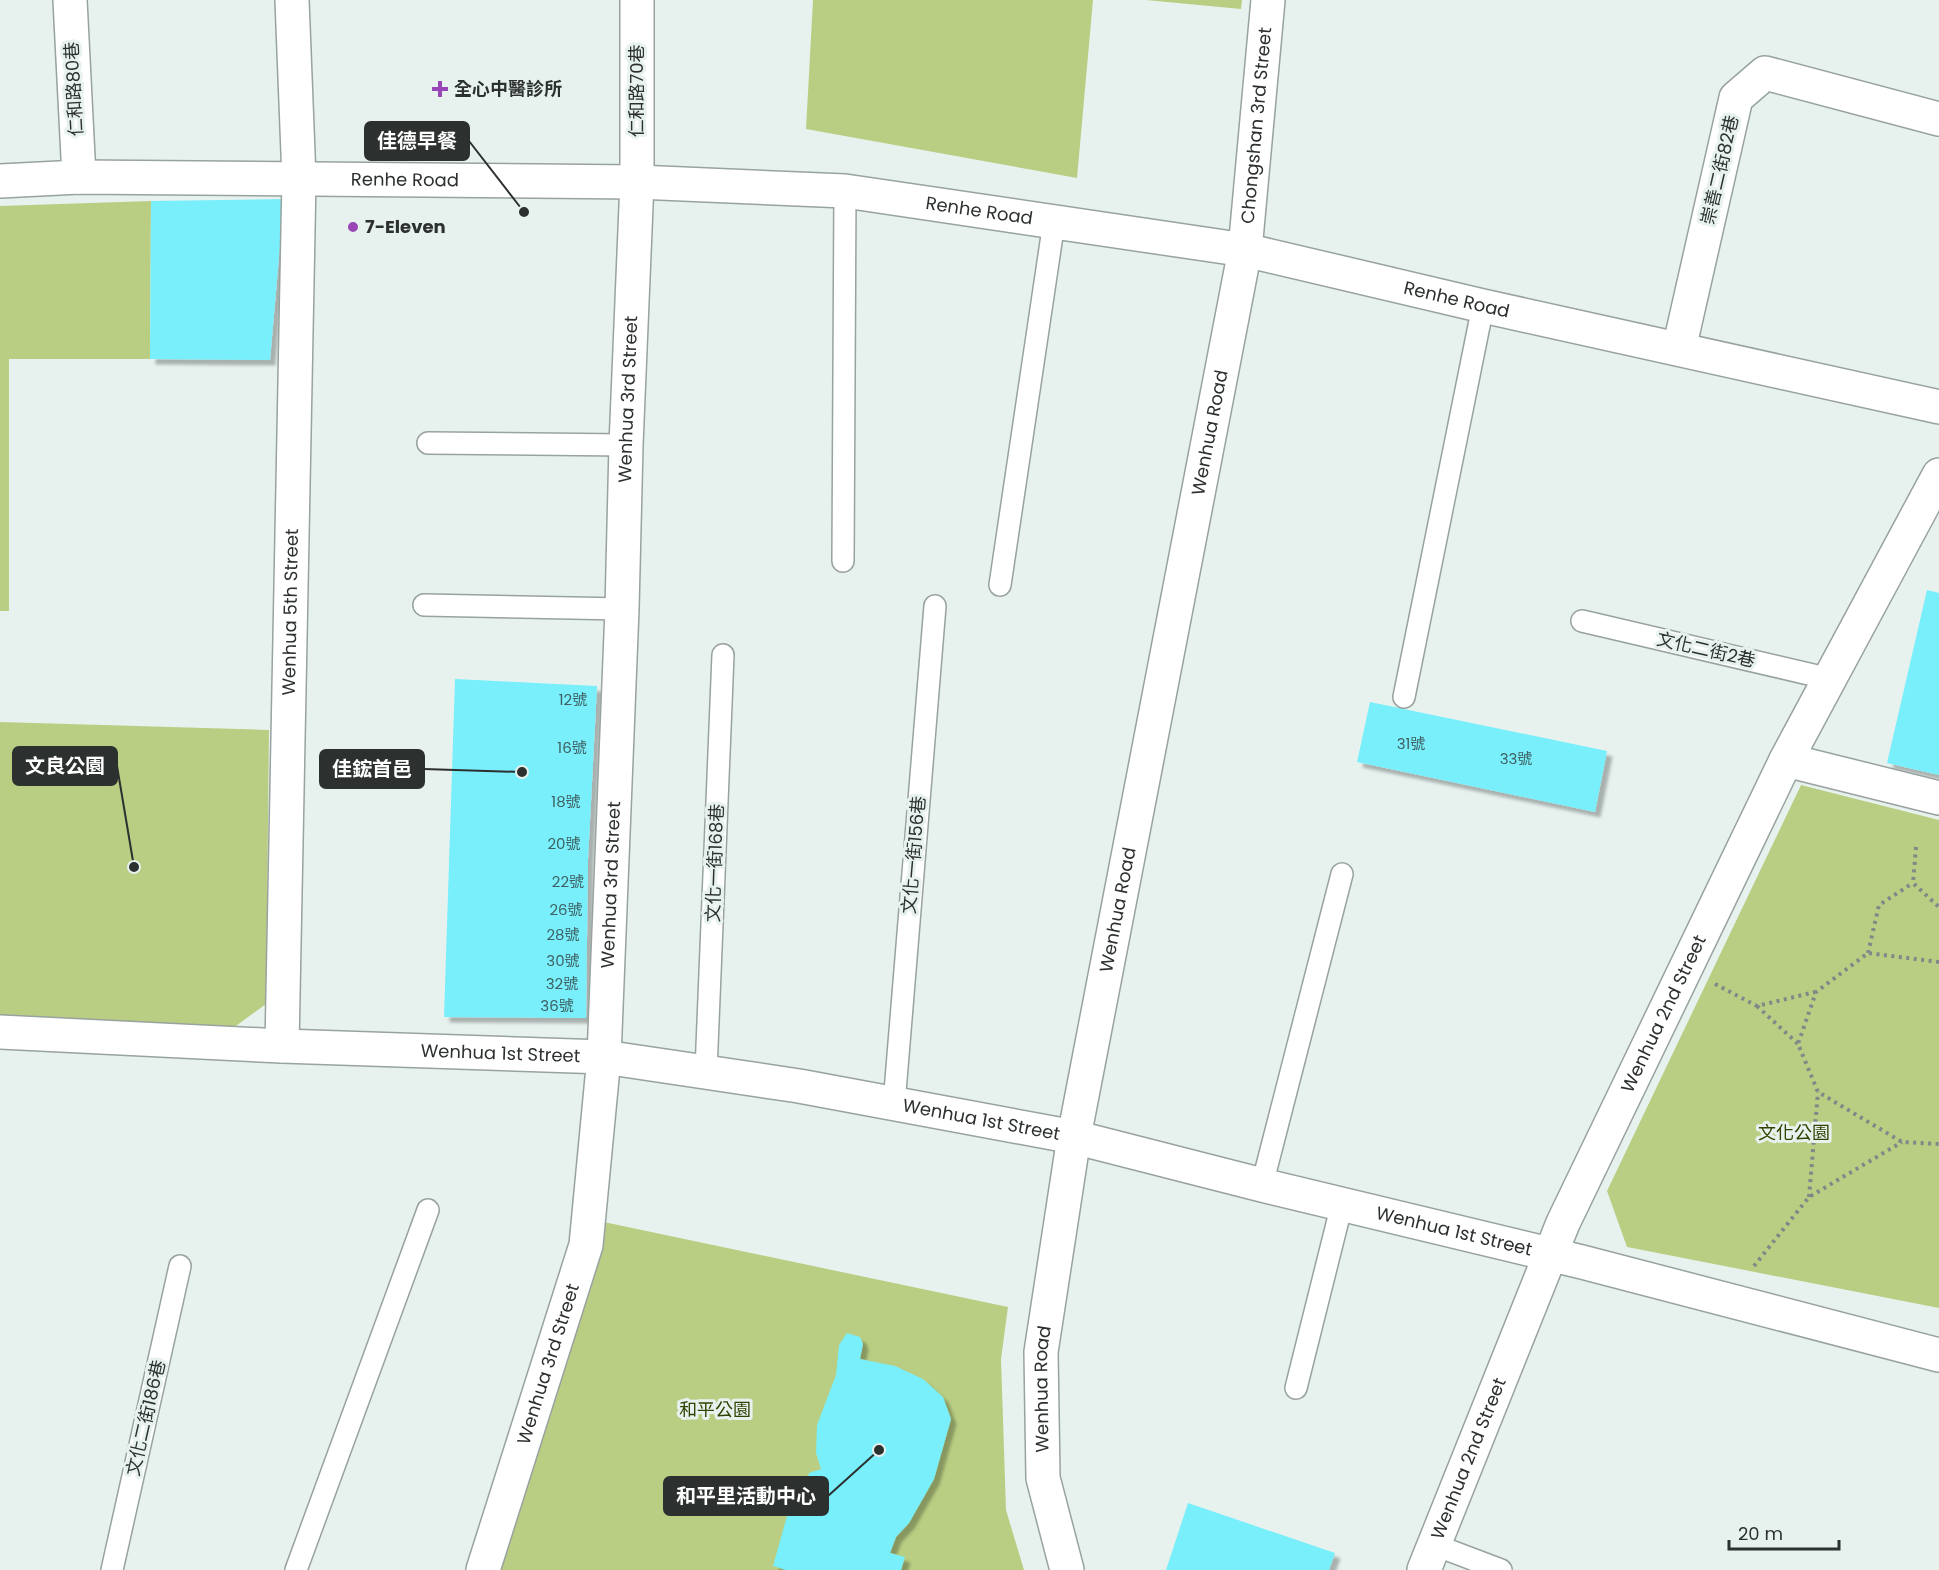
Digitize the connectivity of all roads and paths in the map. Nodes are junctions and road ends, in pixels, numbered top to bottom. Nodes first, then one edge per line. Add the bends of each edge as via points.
1 (70, 0) edge
2 (292, 0) edge
3 (637, 0) edge
4 (1268, 0) edge
5 (1939, 118) edge
6 (79, 177) junction
7 (299, 178) junction
8 (0, 181) edge
9 (637, 182) junction
10 (845, 191) junction
11 (1054, 222) junction
12 (1245, 250) junction
13 (1484, 306) junction
14 (1679, 349) junction
15 (1939, 407) edge
16 (428, 443) dead end
17 (626, 445) junction
18 (1939, 476) edge
19 (843, 561) dead end
20 (1000, 585) dead end
21 (424, 606) dead end
22 (935, 606) dead end
23 (622, 609) junction
24 (1582, 621) dead end
25 (723, 655) dead end
26 (1830, 679) junction
27 (1404, 697) dead end
28 (1786, 760) junction
29 (1939, 798) edge
30 (1916, 847) dead end
31 (1342, 873) dead end
32 (1912, 883) junction
33 (1939, 906) edge
34 (1868, 953) junction
35 (1939, 962) edge
36 (1714, 984) dead end
37 (1815, 992) junction
38 (1757, 1006) junction
39 (0, 1032) edge
40 (1797, 1044) junction
41 (282, 1046) junction
42 (604, 1057) junction
43 (706, 1071) junction
44 (1818, 1092) junction
45 (894, 1104) junction
46 (1074, 1137) junction
47 (1902, 1142) junction
48 (1939, 1144) edge
49 (1262, 1185) junction
50 (1809, 1197) junction
51 (1342, 1204) junction
52 (428, 1210) dead end
53 (1550, 1254) junction
54 (180, 1266) dead end
55 (1754, 1266) dead end
56 (1939, 1355) edge
57 (1296, 1389) dead end
58 (1429, 1557) edge
59 (112, 1570) edge
60 (296, 1570) edge
61 (483, 1570) edge
62 (1066, 1570) edge
63 (1501, 1570) edge

1 - 6 street, 仁和路80巷
2 - 7 street, Wenhua 5th Street
3 - 9 street, 仁和路70巷
4 - 12 street, Chongshan 3rd Street
5 - 14 street, 崇善二街82巷 via 1765,73 1736,98
6 - 7 street, Renhe Road
6 - 8 street, Renhe Road
7 - 9 street, Renhe Road
7 - 41 street, Wenhua 5th Street
9 - 10 street, Renhe Road
9 - 17 street, Wenhua 3rd Street
10 - 11 street, Renhe Road
10 - 19 lane
11 - 12 street, Renhe Road
11 - 20 lane
12 - 13 street, Renhe Road
12 - 46 street, Wenhua Road
13 - 14 street, Renhe Road
13 - 27 lane
14 - 15 street, Renhe Road
16 - 17 lane
17 - 23 street, Wenhua 3rd Street
18 - 26 street, Wenhua 2nd Street
21 - 23 lane
22 - 45 lane, 文化一街156巷
23 - 42 street, Wenhua 3rd Street
24 - 26 lane, 文化二街2巷
25 - 43 lane, 文化一街168巷
26 - 28 street, Wenhua 2nd Street
28 - 29 street
28 - 53 street, Wenhua 2nd Street
30 - 32 path
31 - 49 lane
32 - 33 path
32 - 34 path via 1879,905
34 - 35 path
34 - 37 path
36 - 38 path
37 - 38 path
37 - 40 path
38 - 40 path
39 - 41 street, Wenhua 1st Street
40 - 44 path
41 - 42 street, Wenhua 1st Street
42 - 43 street, Wenhua 1st Street
42 - 61 street, Wenhua 3rd Street via 586,1245
43 - 45 street, Wenhua 1st Street
44 - 47 path
44 - 50 path
45 - 46 street, Wenhua 1st Street
46 - 49 street, Wenhua 1st Street
46 - 62 street, Wenhua Road via 1041,1352 1042,1478
47 - 48 path
47 - 50 path
49 - 51 street, Wenhua 1st Street
50 - 55 path
51 - 53 street, Wenhua 1st Street
51 - 57 lane
52 - 60 lane
53 - 56 street, Wenhua 1st Street
53 - 58 street, Wenhua 2nd Street
54 - 59 lane, 文化二街186巷
58 - 63 lane

